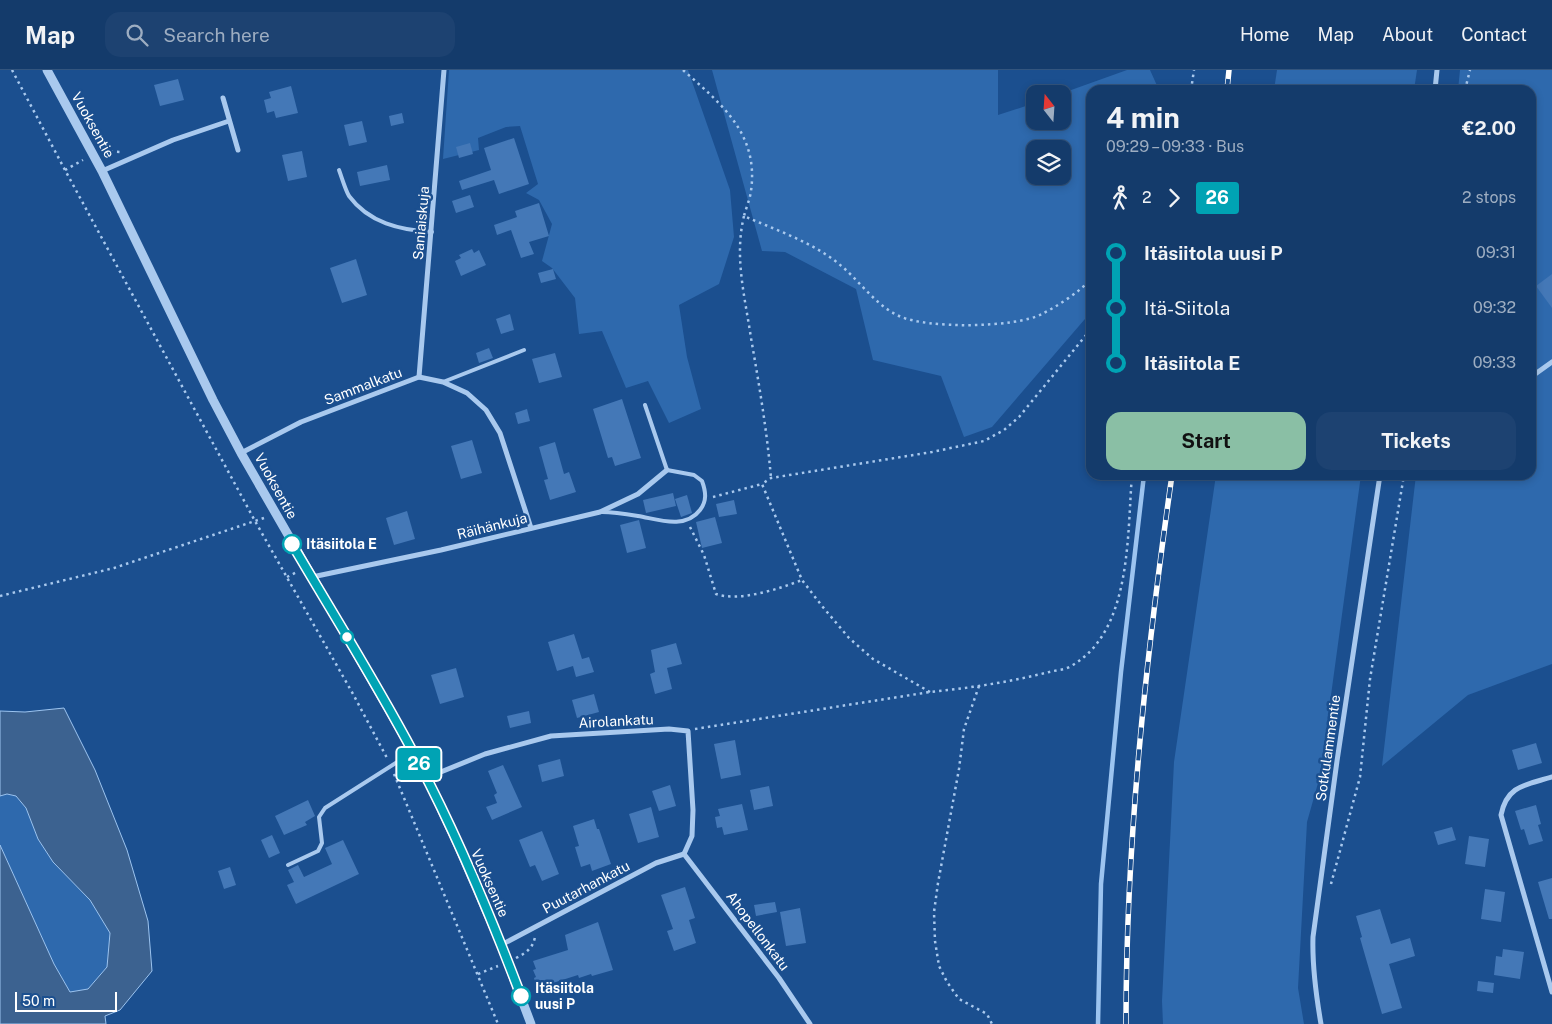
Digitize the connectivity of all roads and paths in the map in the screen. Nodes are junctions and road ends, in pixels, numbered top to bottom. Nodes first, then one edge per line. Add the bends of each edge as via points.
1 (12, 70) edge
2 (47, 70) edge
3 (444, 70) edge
4 (683, 70) edge
5 (1194, 70) edge
6 (1438, 70) edge
7 (1470, 70) edge
8 (1192, 85) edge
9 (1436, 85) edge
10 (1466, 85) edge
11 (223, 98) dead end
12 (229, 122) junction
13 (238, 150) dead end
14 (339, 170) dead end
15 (102, 171) junction
16 (744, 216) junction
17 (432, 232) junction
18 (1086, 284) edge
19 (1086, 335) edge
20 (524, 350) dead end
21 (1552, 362) edge
22 (1536, 373) edge
23 (419, 377) junction
24 (443, 382) junction
25 (645, 405) dead end
26 (241, 453) junction
27 (667, 470) junction
28 (771, 478) junction
29 (1132, 480) edge
30 (1378, 480) edge
31 (1403, 480) edge
32 (762, 484) junction
33 (706, 497) junction
34 (600, 512) junction
35 (275, 514) junction
36 (255, 521) junction
37 (686, 521) junction
38 (531, 528) junction
39 (311, 577) junction
40 (802, 580) junction
41 (0, 596) edge
42 (979, 686) junction
43 (930, 692) junction
44 (688, 730) junction
45 (413, 752) junction
46 (391, 766) junction
47 (1552, 777) edge
48 (426, 778) junction
49 (684, 854) junction
50 (288, 865) dead end
51 (1328, 890) dead end
52 (502, 945) junction
53 (1552, 992) edge
54 (498, 1024) edge
55 (531, 1024) edge
56 (810, 1024) edge
57 (992, 1024) edge
58 (1321, 1024) edge

1 - 36 path
2 - 15 street, Vuoksentie
3 - 17 street, Saniaiskuja
4 - 16 path via 716,99 747,144 752,163 751,191
5 - 8 path
6 - 9 street
7 - 10 path
11 - 12 street
12 - 13 street
12 - 15 street via 173,140
14 - 17 lane via 349,195 366,214 384,224
15 - 26 street, Vuoksentie
16 - 18 path via 820,251 839,264 882,305 898,316 912,320 978,326 1007,323 1041,315
16 - 28 path via 740,232 741,273
17 - 23 street, Saniaiskuja
19 - 28 path via 1019,417 984,441
20 - 24 lane
21 - 22 street
23 - 24 street, Sammalkatu
23 - 26 street, Sammalkatu via 301,422
24 - 38 street, Sammalkatu via 467,393 486,410 500,433
25 - 27 lane
26 - 35 street, Vuoksentie
27 - 33 lane via 702,481
27 - 34 street, Räihänkuja via 638,494
28 - 32 path
29 - 42 path via 1124,569 1115,612 1099,642 1071,667
30 - 58 street, Sotkulammentie via 1313,937 1314,982
31 - 51 path via 1370,679 1360,777
32 - 33 path
32 - 40 path
33 - 37 lane via 696,515
34 - 37 lane via 616,512 662,522
34 - 38 street, Räihänkuja
35 - 36 path
35 - 39 street, Vuoksentie
36 - 41 path via 114,568
36 - 46 path
37 - 40 path via 704,555 716,594 742,596
38 - 39 street, Räihänkuja
39 - 45 street, Vuoksentie
40 - 43 path via 849,638 873,659
42 - 43 path
42 - 57 path via 964,729 934,912 935,941 939,966 947,982 959,999 987,1014
43 - 44 path
44 - 48 street, Airolankatu via 551,736 485,754
44 - 49 street via 693,810 692,836
45 - 46 lane
45 - 48 street, Vuoksentie
46 - 50 lane via 326,808 319,817 322,843 318,851
46 - 54 path
47 - 53 street via 1524,785 1511,793 1504,802 1501,816
48 - 52 street, Vuoksentie
49 - 52 street, Puutarhankatu via 656,863
49 - 56 street, Ahopellonkatu
52 - 55 street, Vuoksentie

